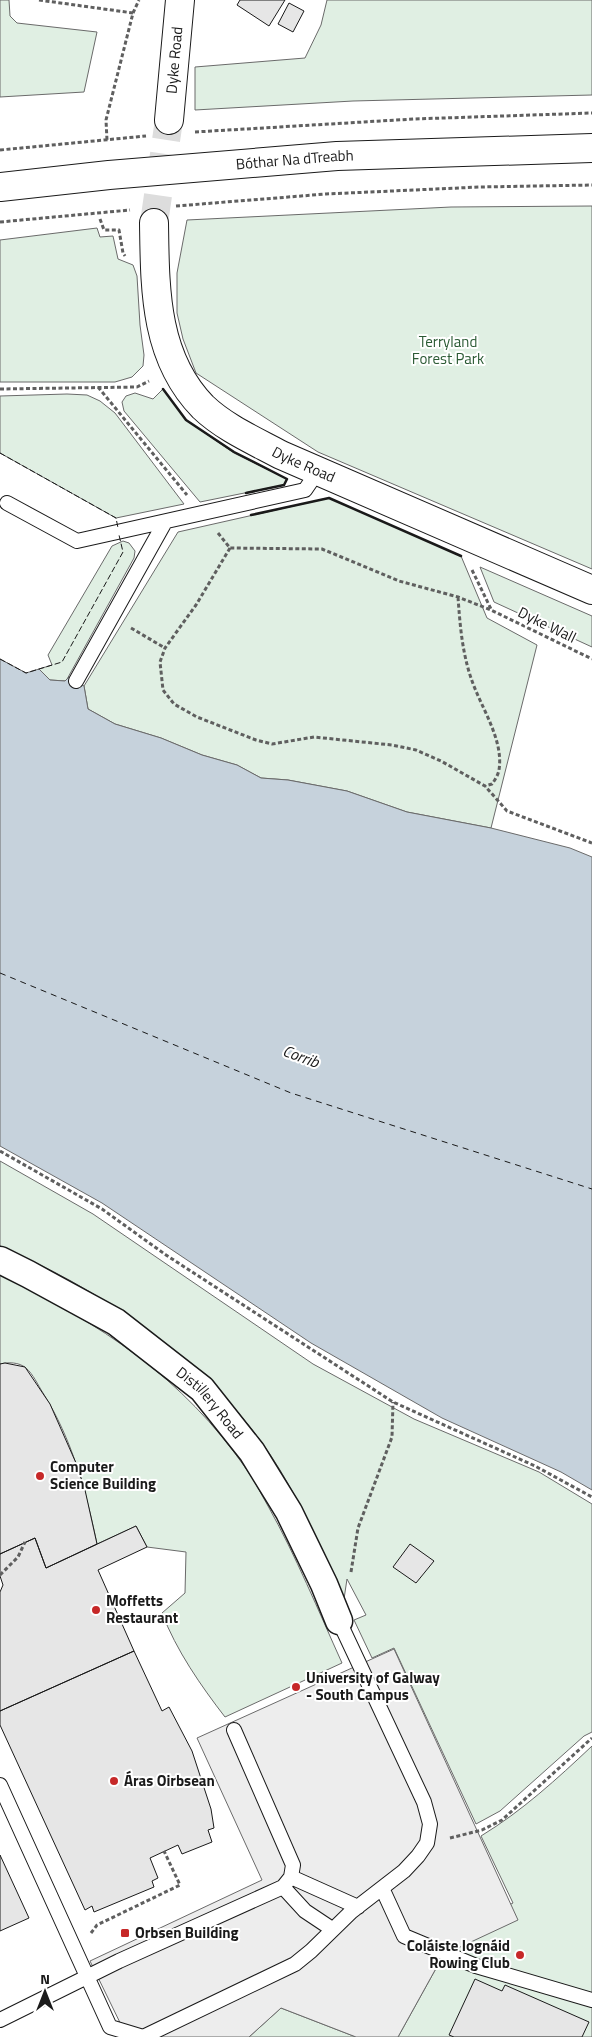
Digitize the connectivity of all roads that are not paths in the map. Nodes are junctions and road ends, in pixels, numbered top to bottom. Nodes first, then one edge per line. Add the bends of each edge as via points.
1 (180, 0) edge
2 (178, 126) tunnel mouth
3 (592, 148) edge
4 (0, 187) edge
5 (153, 213) tunnel mouth
6 (318, 471) junction
7 (7, 503) dead end
8 (165, 522) junction
9 (592, 590) edge
10 (76, 681) dead end
11 (0, 1260) edge
12 (339, 1621) joint
13 (234, 1730) dead end
14 (0, 1785) edge
15 (287, 1882) junction
16 (382, 1888) junction
17 (358, 1907) junction
18 (332, 1929) junction
19 (87, 1977) junction
20 (592, 2000) edge
21 (0, 2020) edge
22 (143, 2037) edge

1 - 2 main road, Dyke Road
3 - 4 main road, Bóthar Na dTreabh via 337,156
5 - 6 main road, Dyke Road via 156,298 162,336 174,367 204,407 238,432 281,456
6 - 8 lane via 305,490
6 - 9 main road, Dyke Road
7 - 8 lane via 77,541
8 - 10 lane
11 - 12 street, Distillery Road via 116,1322 202,1389 252,1452 289,1512
12 - 16 lane via 424,1802 430,1824 427,1843 404,1871
13 - 15 lane via 293,1865
14 - 19 lane
15 - 17 lane
15 - 18 lane via 305,1911
15 - 19 lane
16 - 17 lane
16 - 20 lane via 404,1936 476,1966
17 - 18 lane
18 - 22 lane via 295,1964
19 - 21 lane
19 - 22 lane via 110,2027

